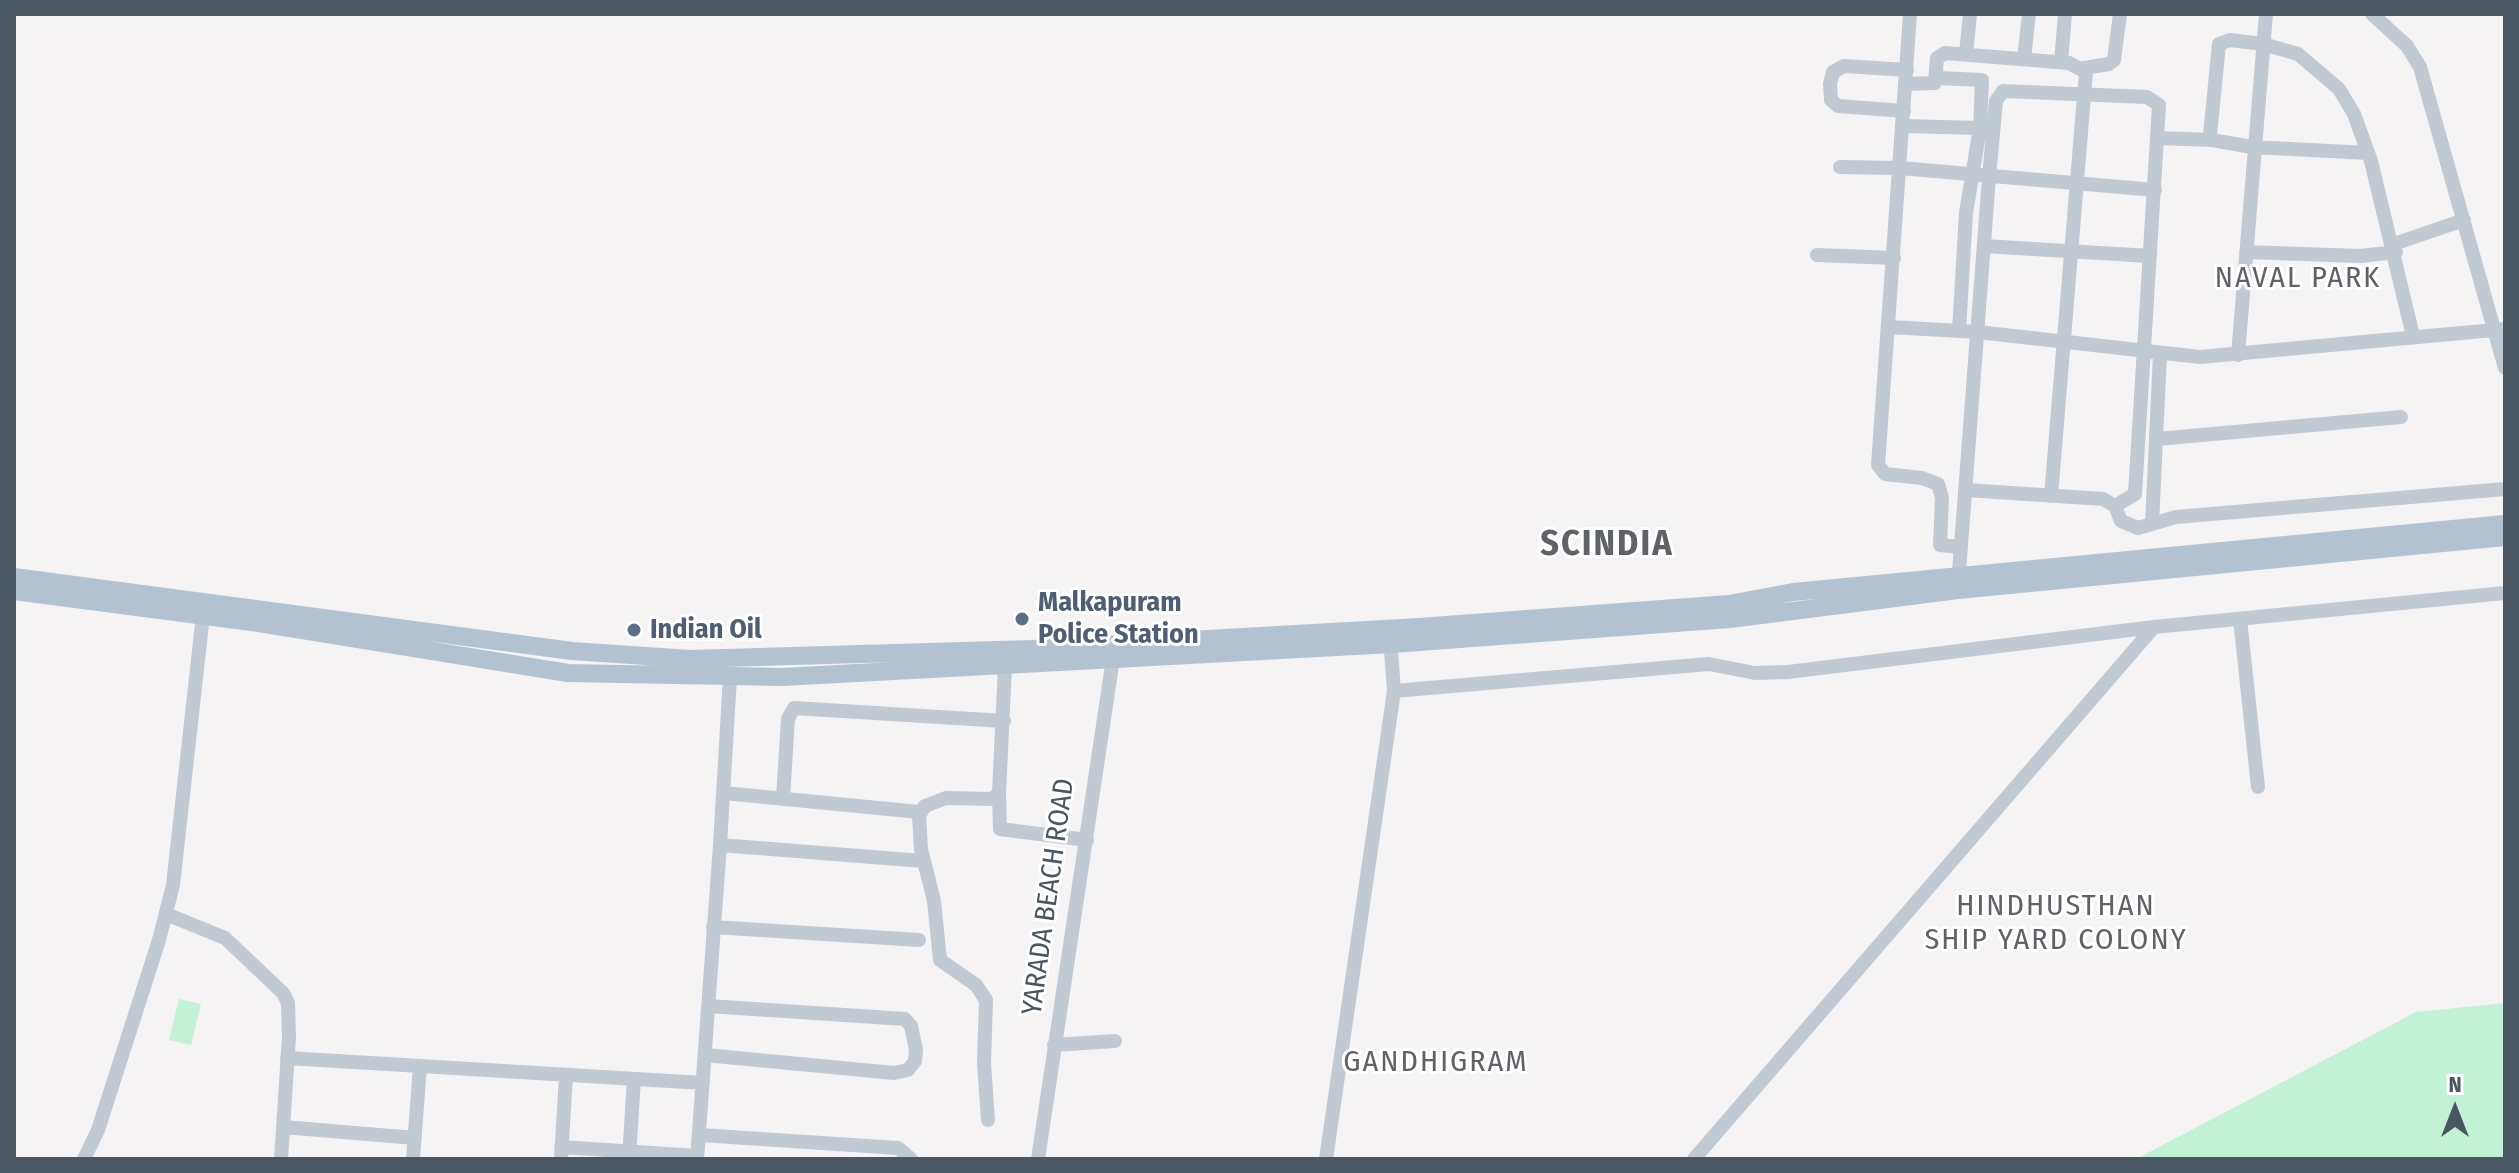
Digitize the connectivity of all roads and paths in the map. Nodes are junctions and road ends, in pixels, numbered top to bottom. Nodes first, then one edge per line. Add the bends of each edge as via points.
1 (1910, 14) edge
2 (1970, 14) edge
3 (2029, 14) edge
4 (2065, 14) edge
5 (2120, 14) edge
6 (2266, 14) edge
7 (2372, 14) edge
8 (2263, 44) junction
9 (1966, 54) junction
10 (2024, 59) junction
11 (2061, 62) junction
12 (2084, 68) junction
13 (1906, 77) junction
14 (1938, 78) junction
15 (2084, 95) junction
16 (1903, 118) junction
17 (1980, 128) junction
18 (2158, 138) junction
19 (2212, 140) junction
20 (2252, 147) junction
21 (2368, 153) junction
22 (1840, 167) dead end
23 (1900, 168) junction
24 (1973, 174) junction
25 (1989, 177) junction
26 (2077, 184) junction
27 (2155, 190) junction
28 (2464, 220) junction
29 (1984, 246) junction
30 (2395, 248) junction
31 (2071, 251) junction
32 (2246, 252) junction
33 (1817, 255) dead end
34 (2150, 256) junction
35 (1894, 258) junction
36 (1889, 327) junction
37 (2500, 330) edge
38 (1959, 331) junction
39 (1978, 332) junction
40 (2413, 336) junction
41 (2063, 342) junction
42 (2144, 352) junction
43 (2160, 354) junction
44 (2238, 355) junction
45 (2505, 368) edge
46 (2401, 417) dead end
47 (2157, 439) junction
48 (2505, 489) edge
49 (1966, 490) junction
50 (2051, 496) junction
51 (2115, 506) junction
52 (2152, 524) junction
53 (2505, 524) edge
54 (2505, 537) edge
55 (1960, 547) junction
56 (14, 577) edge
57 (1958, 583) junction
58 (14, 591) edge
59 (70, 592) junction
60 (2505, 593) edge
61 (203, 615) junction
62 (2240, 619) junction
63 (2154, 627) junction
64 (1390, 636) junction
65 (1114, 651) junction
66 (1005, 667) junction
67 (730, 677) junction
68 (1394, 691) junction
69 (1004, 721) junction
70 (2258, 787) dead end
71 (724, 793) junction
72 (999, 793) junction
73 (783, 799) junction
74 (919, 812) junction
75 (1087, 840) junction
76 (720, 845) junction
77 (923, 861) junction
78 (166, 914) junction
79 (713, 927) junction
80 (919, 940) dead end
81 (708, 1006) junction
82 (1115, 1041) dead end
83 (1054, 1045) junction
84 (705, 1055) junction
85 (287, 1058) junction
86 (420, 1066) junction
87 (566, 1075) junction
88 (634, 1079) junction
89 (703, 1083) junction
90 (988, 1120) dead end
91 (283, 1127) junction
92 (700, 1135) junction
93 (415, 1138) junction
94 (561, 1153) edge
95 (629, 1155) edge
96 (697, 1158) edge
97 (84, 1159) edge
98 (281, 1159) edge
99 (413, 1159) edge
100 (911, 1159) edge
101 (1038, 1159) edge
102 (1326, 1159) edge
103 (1694, 1159) edge

1 - 13 street
2 - 9 street
3 - 10 street
4 - 11 street
5 - 12 street via 2114,60
6 - 8 street
7 - 28 street via 2407,46 2420,67
8 - 19 street via 2219,44
8 - 20 street
8 - 21 street via 2298,54 2324,73 2347,102
9 - 10 street
9 - 14 street via 1940,54
10 - 11 street
11 - 12 street
12 - 15 street
13 - 14 street via 1928,86
13 - 16 street
13 - 16 street via 1844,66 1833,72 1830,84 1831,100 1838,106
14 - 17 street via 1982,80
15 - 18 street via 2153,98 2159,105
15 - 25 street via 1998,95
15 - 26 street
16 - 17 street
16 - 23 street
17 - 24 street
18 - 19 street
18 - 27 street
19 - 20 street
20 - 21 street
20 - 32 street
21 - 30 street
22 - 23 street
23 - 24 street
23 - 35 street
24 - 25 street
24 - 38 street
25 - 26 street
25 - 29 street
26 - 27 street
26 - 31 street
27 - 34 street
28 - 30 street
28 - 37 street
29 - 31 street
29 - 39 street
30 - 32 street via 2360,256
30 - 40 street
31 - 34 street
31 - 41 street
32 - 44 street
33 - 35 street
34 - 42 street
35 - 36 street
36 - 38 street
36 - 55 street via 1878,465 1885,474 1938,484 1940,545
37 - 40 street
37 - 45 street
38 - 39 street
39 - 41 street
39 - 49 street
40 - 44 street
41 - 42 street
41 - 50 street
42 - 43 street
42 - 51 street via 2135,494
43 - 44 street
43 - 47 street
46 - 47 street
47 - 52 street
48 - 52 street via 2176,517
49 - 50 street
49 - 55 street
50 - 51 street via 2103,499
51 - 52 street via 2129,526
53 - 57 main road
54 - 57 main road
55 - 57 street
56 - 59 main road
57 - 64 main road via 1730,619
58 - 59 main road
59 - 61 main road
59 - 65 main road via 646,658
60 - 62 street
61 - 67 main road via 568,673
61 - 78 street
62 - 63 street
62 - 70 street
63 - 68 street via 1788,672 1755,673 1709,664
63 - 103 street
64 - 65 main road
64 - 68 street
65 - 66 main road
65 - 75 street, YARADA BEACH ROAD
66 - 67 main road
66 - 69 street
67 - 71 street
68 - 102 street
69 - 72 street
69 - 73 street via 794,708 788,719
71 - 73 street
71 - 76 street
72 - 74 street via 992,799 946,798
72 - 75 street via 1000,829
73 - 74 street
74 - 77 street
75 - 83 street, YARADA BEACH ROAD
76 - 77 street
76 - 79 street
77 - 90 street via 934,901 940,960 976,985 986,1000
78 - 85 street via 225,938 283,993 288,1003
78 - 97 street via 98,1130
79 - 80 street
79 - 81 street
81 - 84 street
81 - 84 street via 905,1019 916,1050 908,1070 894,1073
82 - 83 street
83 - 101 street, YARADA BEACH ROAD
84 - 89 street
85 - 86 street
85 - 91 street
86 - 87 street
86 - 93 street
87 - 88 street
87 - 94 street
88 - 89 street
88 - 95 street
89 - 92 street
91 - 93 street
91 - 98 street
92 - 96 street
92 - 100 street via 898,1148
93 - 99 street
94 - 95 street
95 - 96 street

